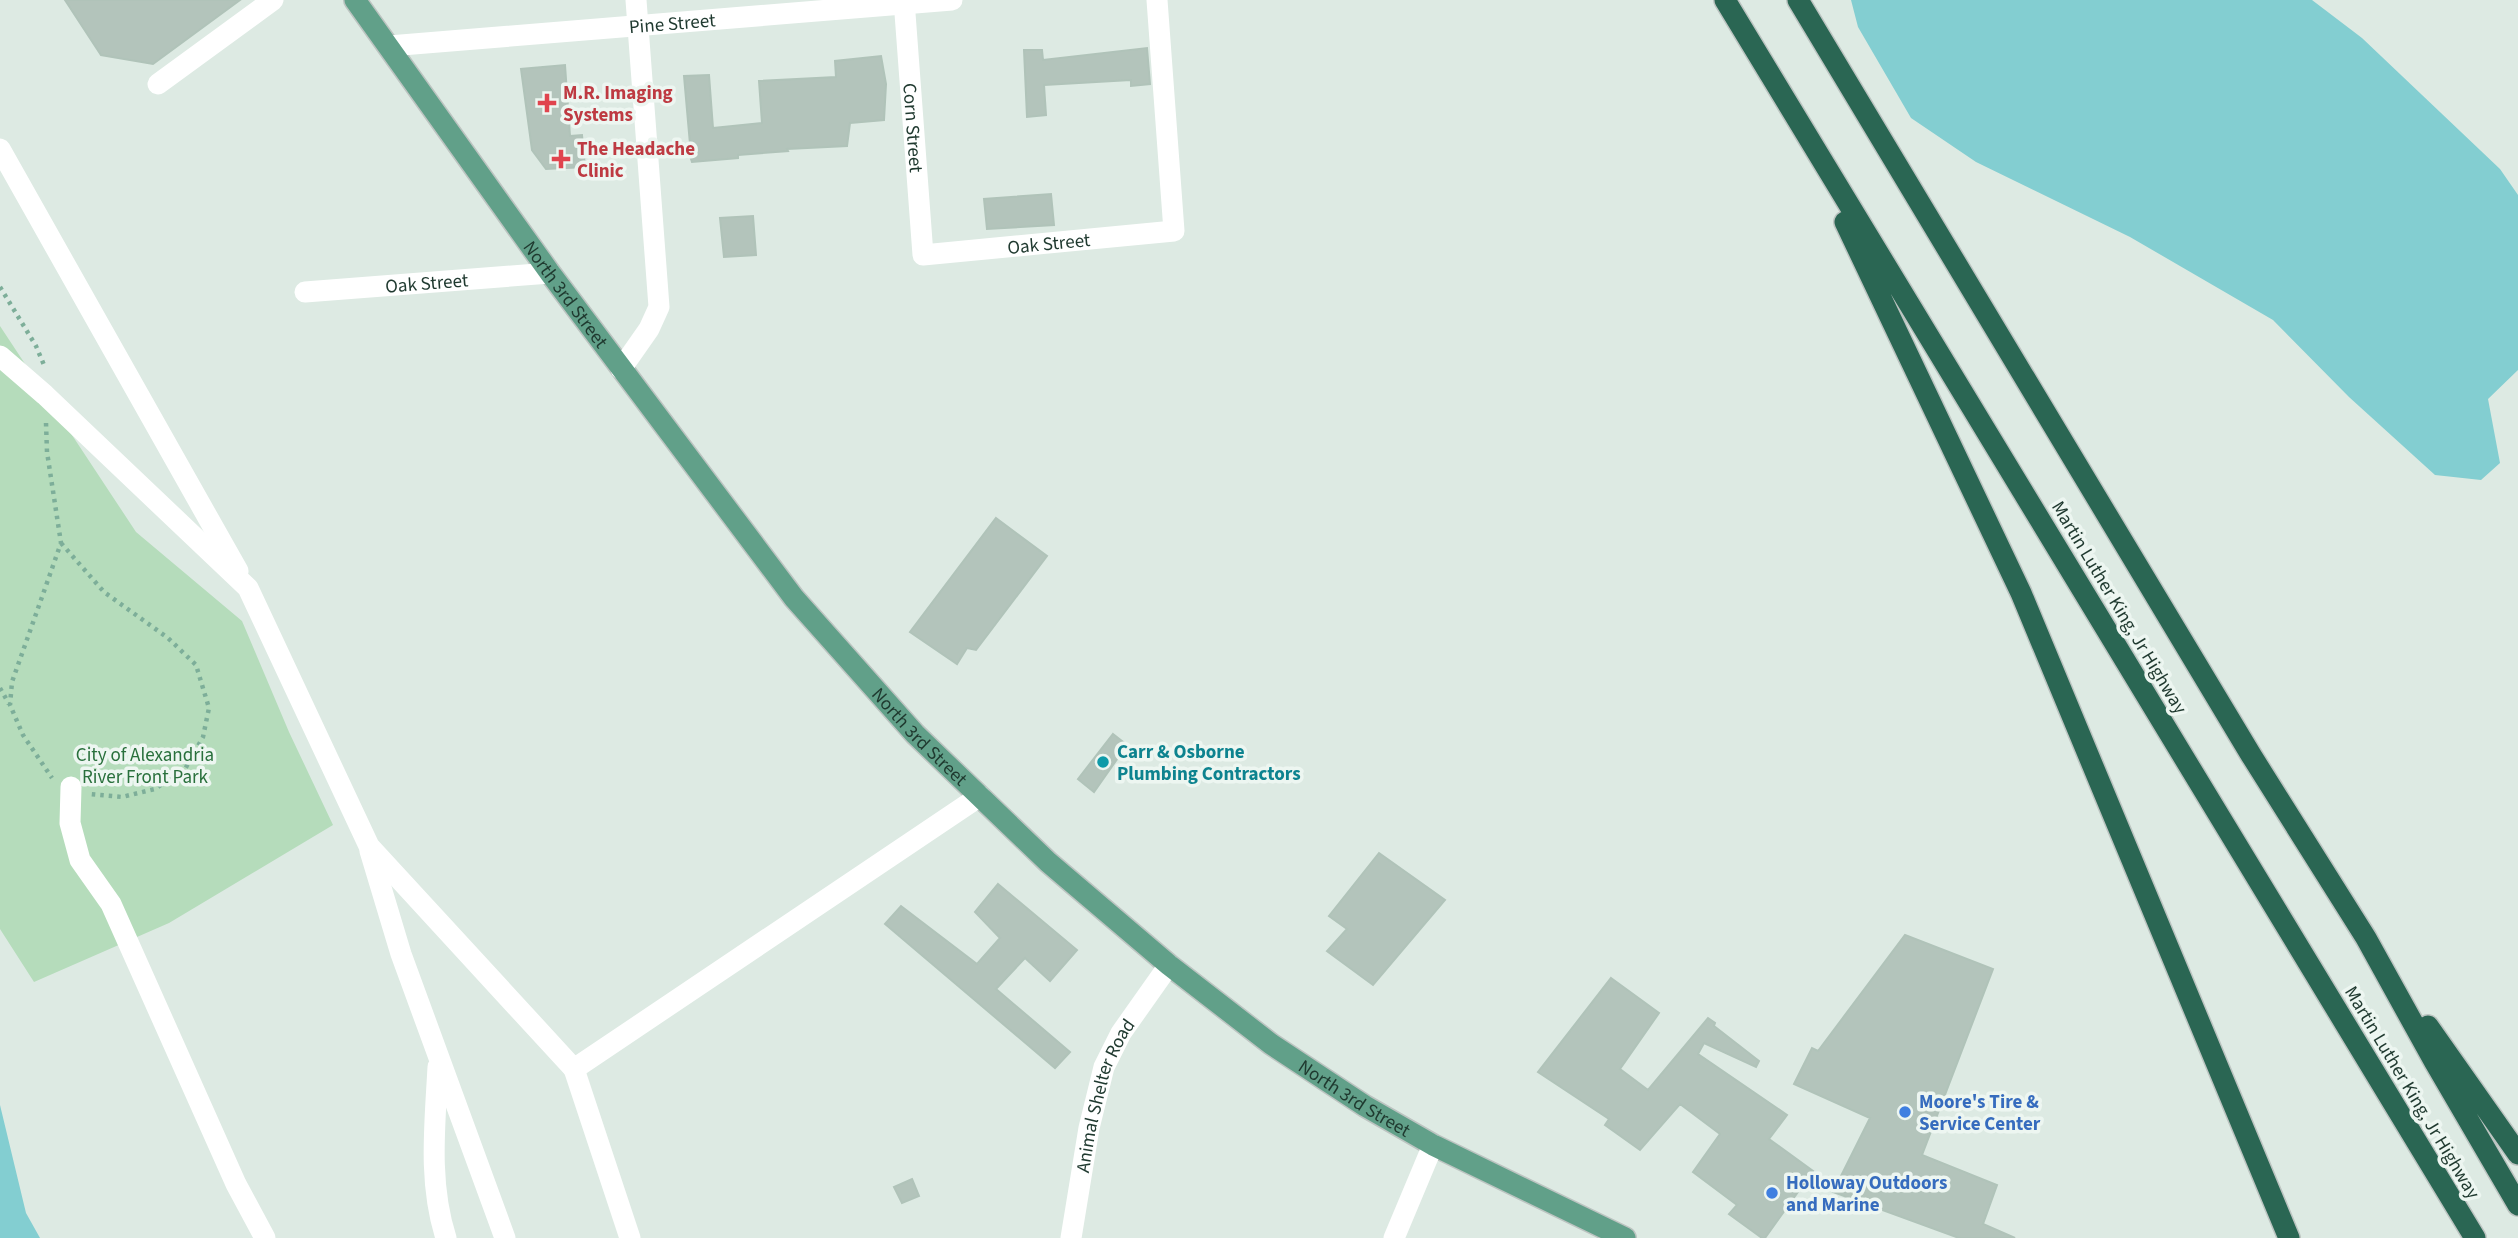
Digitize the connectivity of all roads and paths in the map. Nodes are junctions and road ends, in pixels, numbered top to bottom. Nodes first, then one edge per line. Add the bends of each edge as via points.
1 (355, 0) edge
2 (636, 0) edge
3 (952, 0) edge
4 (1157, 0) edge
5 (1726, 0) edge
6 (1798, 0) edge
7 (265, 2) edge
8 (904, 2) edge
9 (638, 26) junction
10 (389, 46) junction
11 (158, 84) dead end
12 (1801, 128) junction
13 (0, 149) edge
14 (923, 255) joint
15 (550, 273) junction
16 (305, 292) dead end
17 (0, 356) edge
18 (621, 369) junction
19 (248, 588) junction
20 (0, 688) edge
21 (10, 705) junction
22 (71, 788) junction
23 (980, 796) junction
24 (369, 846) junction
25 (2366, 938) junction
26 (1169, 965) junction
27 (439, 1058) junction
28 (575, 1069) junction
29 (1433, 1146) junction
30 (2518, 1154) edge
31 (2518, 1205) edge
32 (1600, 1233) edge
33 (265, 1238) edge
34 (446, 1238) edge
35 (505, 1238) edge
36 (630, 1238) edge
37 (1071, 1238) edge
38 (1394, 1238) edge
39 (1625, 1238) edge
40 (2289, 1238) edge
41 (2475, 1238) edge

1 - 10 main road, North 3rd Street
2 - 9 street
3 - 8 street, Pine Street
4 - 14 street, Oak Street via 1174,231
5 - 12 highway, Martin Luther King, Jr Highway
6 - 25 highway, Martin Luther King, Jr Highway via 2251,755
7 - 11 street
8 - 9 street, Pine Street
8 - 14 street, Corn Street
9 - 10 street, Pine Street
9 - 18 street via 659,307
10 - 15 main road, North 3rd Street
12 - 40 highway via 2021,593
12 - 41 highway, Martin Luther King, Jr Highway
13 - 19 street
15 - 16 street, Oak Street
15 - 18 main road, North 3rd Street
17 - 19 street
18 - 23 main road, North 3rd Street via 794,598 915,734
19 - 24 street
20 - 21 path
21 - 22 path via 52,778
21 - 22 path via 12,682 61,543 104,592 168,638 196,665 209,708 203,737 185,769 155,789 122,797 84,794
22 - 33 street via 70,823 80,860 111,904 236,1184
23 - 26 main road, North 3rd Street via 1048,862
23 - 28 street
24 - 27 street
24 - 28 street
25 - 30 highway
25 - 31 highway, Martin Luther King, Jr Highway
26 - 29 main road, North 3rd Street via 1271,1044
26 - 37 street, Animal Shelter Road via 1121,1033 1104,1068 1088,1128
27 - 34 street via 433,1167
27 - 35 street
28 - 36 street
29 - 32 main road, North 3rd Street
29 - 38 street
32 - 39 main road, North 3rd Street

